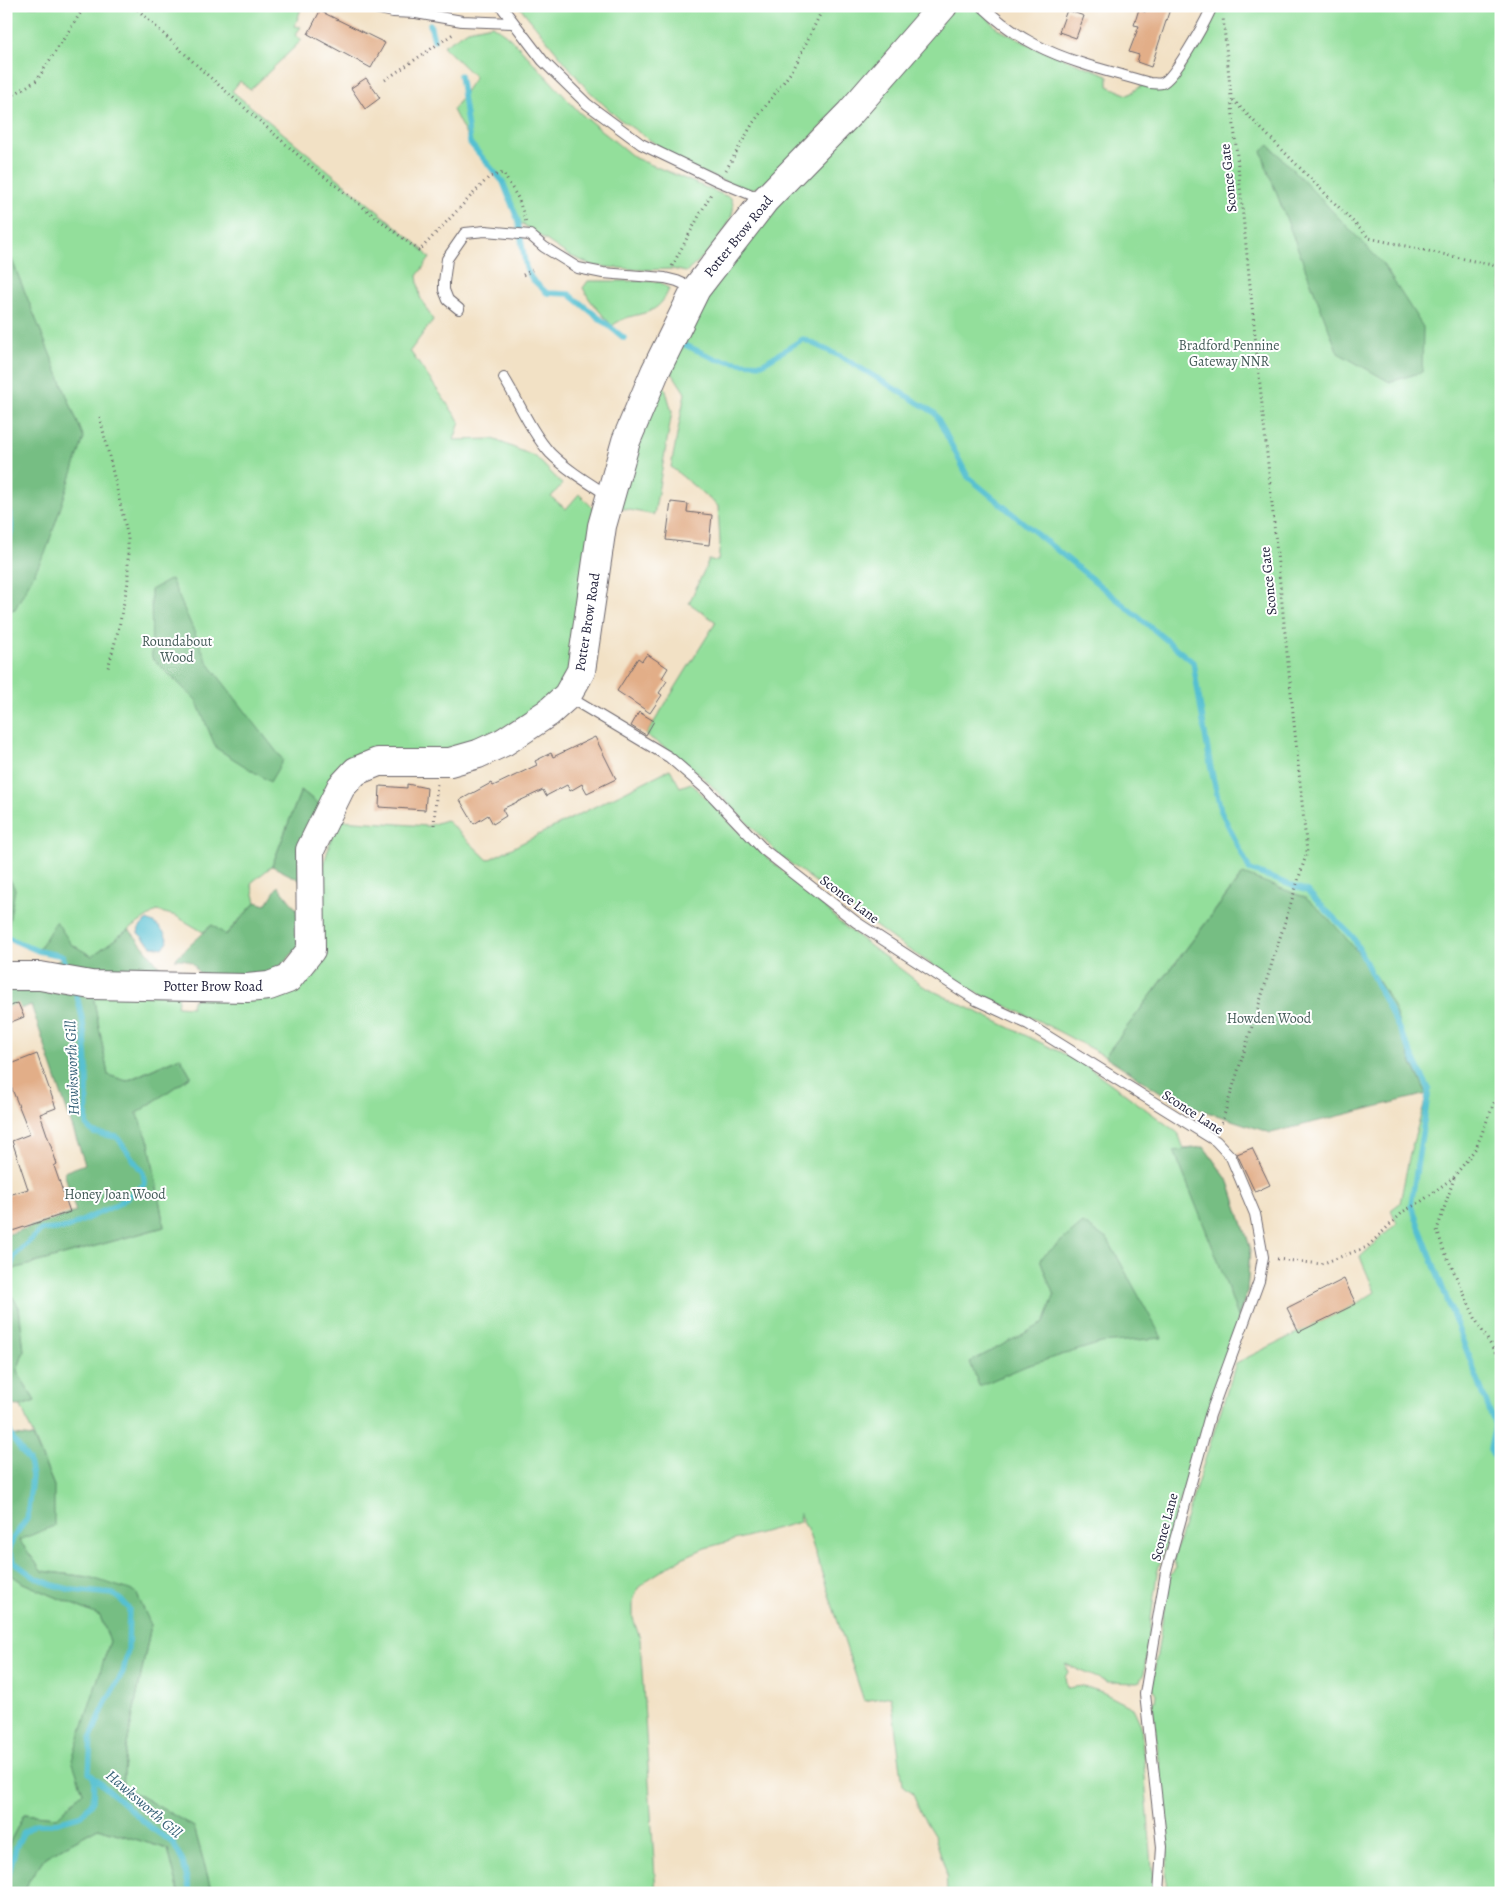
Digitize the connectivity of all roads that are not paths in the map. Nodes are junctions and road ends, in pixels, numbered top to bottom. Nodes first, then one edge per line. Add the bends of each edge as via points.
1 (366, 6) edge
2 (501, 6) edge
3 (943, 6) edge
4 (982, 6) edge
5 (1207, 6) edge
6 (512, 23) junction
7 (765, 200) junction
8 (696, 289) junction
9 (459, 309) dead end
10 (504, 378) dead end
11 (610, 497) junction
12 (567, 696) junction
13 (6, 976) edge
14 (1159, 1893) edge

1 - 6 lane via 462,21
2 - 6 lane
3 - 7 street, Potter Brow Road via 850,113
4 - 5 lane via 1006,27 1035,45 1150,83 1162,83 1172,76 1205,22 1210,11
6 - 7 lane via 587,104 640,144 718,182
7 - 8 street, Potter Brow Road
8 - 9 lane via 665,278 578,268 526,235 485,231 465,233 447,259 444,290 448,300
8 - 11 street, Potter Brow Road via 655,372 626,441
10 - 11 lane via 549,452
11 - 12 street, Potter Brow Road via 602,526 581,671
12 - 13 street, Potter Brow Road via 548,713 504,742 459,760 378,762 356,771 341,787 310,850 311,950 288,979 269,986 247,988 91,985 40,976
12 - 14 lane, Sconce Lane via 668,758 707,790 764,850 856,922 976,1000 1028,1024 1216,1141 1231,1157 1255,1214 1264,1258 1259,1281 1210,1415 1166,1572 1145,1694 1162,1847

